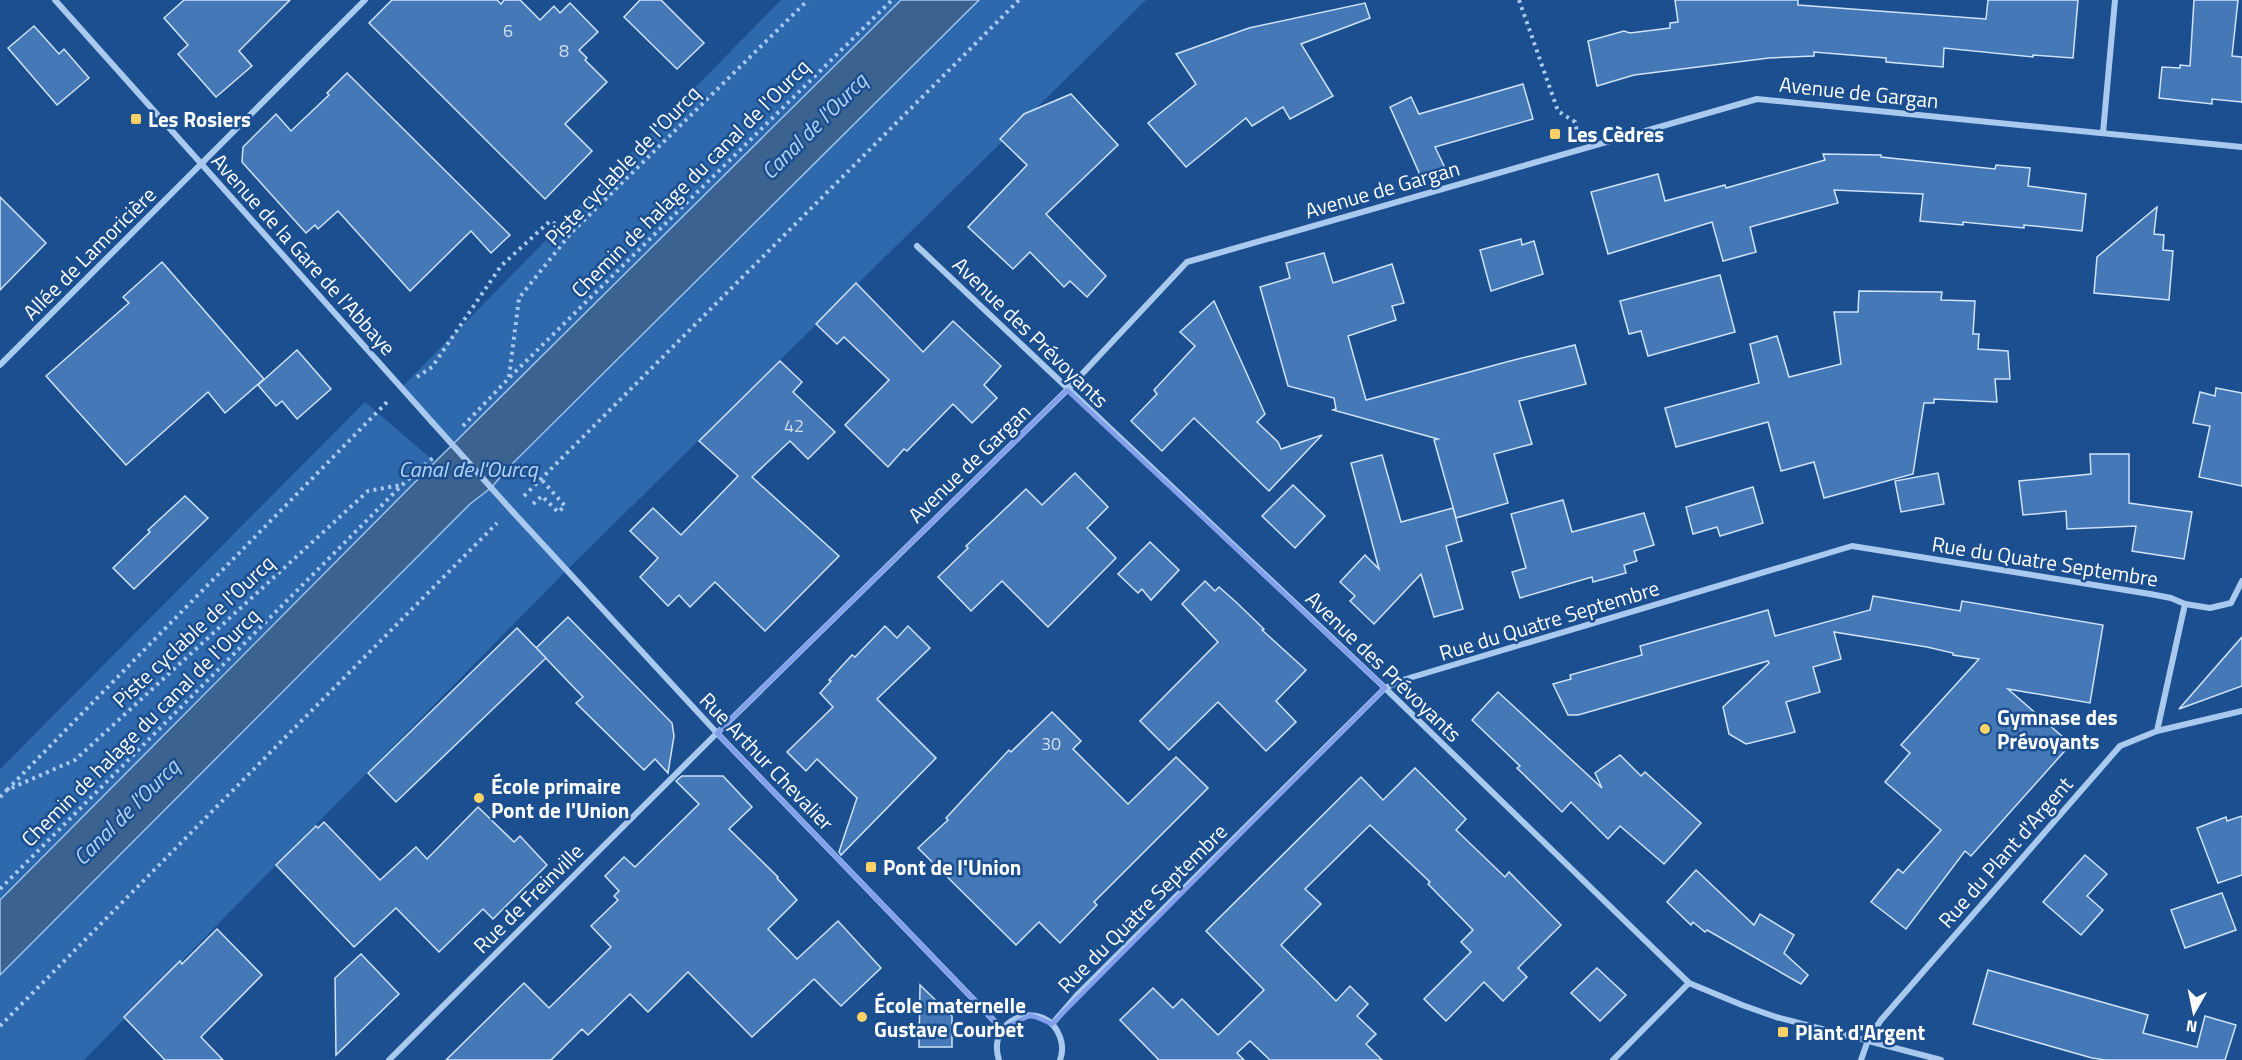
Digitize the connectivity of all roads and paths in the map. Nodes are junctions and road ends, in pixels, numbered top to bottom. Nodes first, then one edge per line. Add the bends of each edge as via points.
1 (55, 0) edge
2 (365, 0) edge
3 (808, 0) edge
4 (892, 0) edge
5 (1519, 0) edge
6 (2115, 0) edge
7 (2103, 133) junction
8 (2242, 147) edge
9 (1583, 149) junction
10 (201, 163) junction
11 (571, 233) junction
12 (917, 246) dead end
13 (0, 365) edge
14 (509, 378) joint
15 (402, 387) junction
16 (1067, 390) junction
17 (541, 479) dead end
18 (402, 485) joint
19 (515, 514) junction
20 (2242, 581) edge
21 (2185, 604) junction
22 (1385, 688) junction
23 (2242, 711) edge
24 (2157, 731) junction
25 (717, 733) junction
26 (7, 790) junction
27 (0, 797) edge
28 (0, 889) edge
29 (1689, 983) junction
30 (1052, 1024) junction
31 (1002, 1029) junction
32 (1868, 1040) junction
33 (389, 1060) edge
34 (999, 1060) edge
35 (1060, 1060) edge
36 (1613, 1060) edge
37 (1860, 1060) edge
38 (1941, 1060) edge

1 - 10 street, Avenue de la Gare de l'Abbaye
2 - 10 street, Allée de Lamoricière
3 - 11 path, Piste cyclable de l'Ourcq
4 - 14 path, Chemin de halage du canal de l'Ourcq
5 - 9 path via 1558,111 1575,122
6 - 7 street
7 - 8 street, Avenue de Gargan
7 - 9 street, Avenue de Gargan via 1757,99
9 - 16 street, Avenue de Gargan via 1187,262
10 - 13 street, Allée de Lamoricière
10 - 15 street, Avenue de la Gare de l'Abbaye
11 - 14 path, Piste cyclable de l'Ourcq via 519,298
11 - 15 path via 550,221 509,258 432,367
12 - 16 street, Avenue des Prévoyants
15 - 19 street, Avenue de la Gare de l'Abbaye, bridge
15 - 26 path
16 - 22 street, Avenue des Prévoyants
16 - 25 street, Avenue de Gargan
17 - 19 path via 565,506 558,512 542,496
18 - 26 path, Piste cyclable de l'Ourcq via 368,491 75,760
18 - 28 path, Chemin de halage du canal de l'Ourcq
19 - 25 street, Rue Arthur Chevalier
20 - 21 street via 2232,603 2210,608
21 - 22 street, Rue du Quatre Septembre via 2150,594 1852,546
21 - 24 street
22 - 29 street, Avenue des Prévoyants
22 - 30 street, Rue du Quatre Septembre
23 - 24 street, Rue du Plant d'Argent
24 - 32 street, Rue du Plant d'Argent via 2120,746 1881,1020
25 - 31 street, Rue Arthur Chevalier
25 - 33 street, Rue de Freinville
26 - 27 path, Piste cyclable de l'Ourcq
29 - 32 street, Avenue des Prévoyants via 1776,1017
29 - 36 street
30 - 31 street via 1031,1015 1010,1021
30 - 35 street via 1062,1044
31 - 34 street via 996,1047
32 - 37 street, Rue du Plant d'Argent
32 - 38 street, Avenue des Prévoyants

